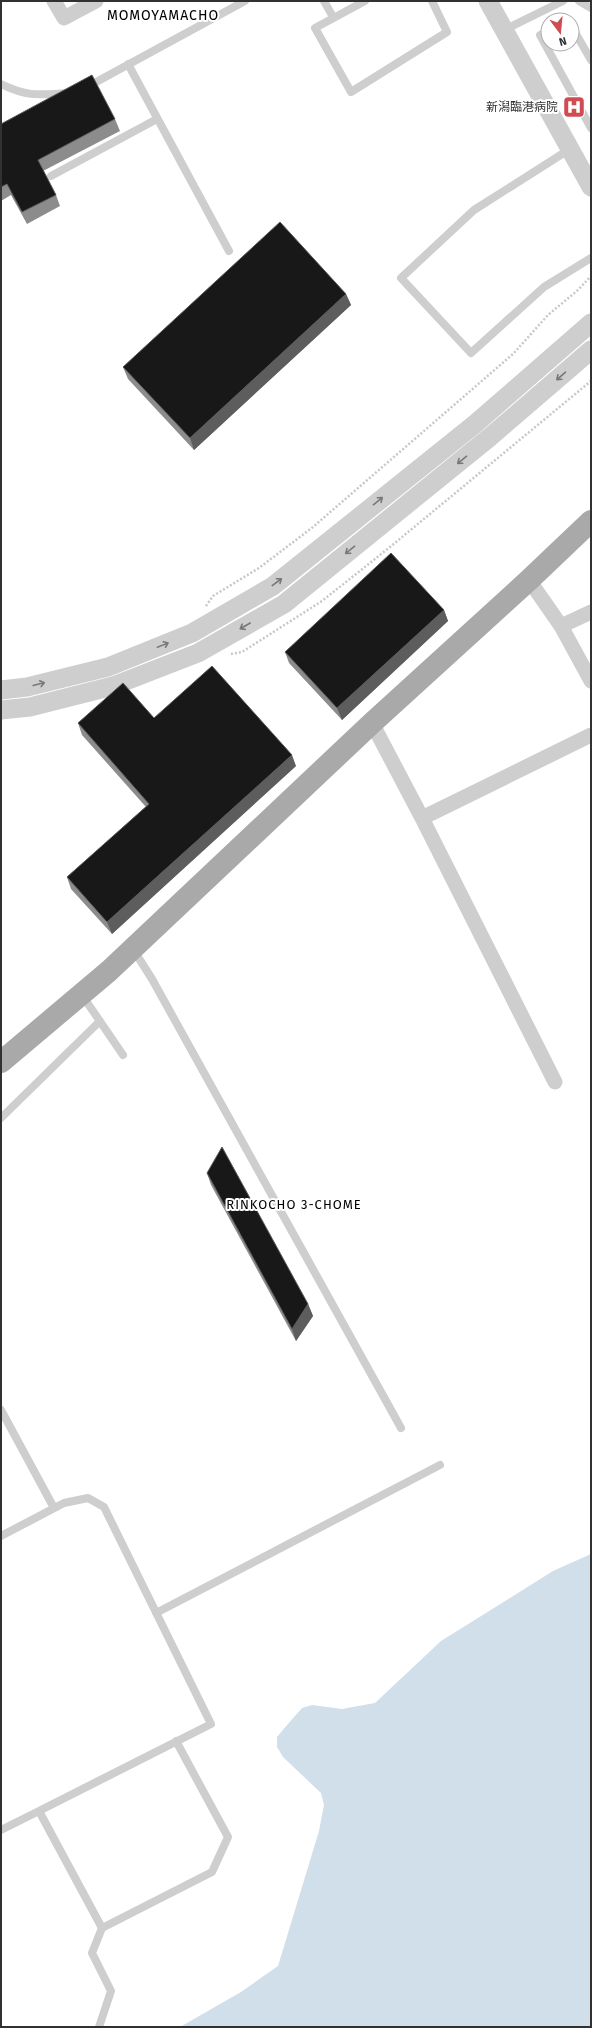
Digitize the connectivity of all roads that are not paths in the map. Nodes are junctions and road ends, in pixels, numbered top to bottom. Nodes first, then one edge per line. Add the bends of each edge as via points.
1 (54, 1) edge
2 (96, 1) edge
3 (245, 1) edge
4 (324, 1) edge
5 (365, 1) edge
6 (432, 1) edge
7 (488, 1) edge
8 (562, 1) edge
9 (579, 1) edge
10 (591, 8) edge
11 (333, 17) junction
12 (504, 30) junction
13 (580, 41) edge
14 (549, 52) edge
15 (591, 60) edge
16 (128, 64) junction
17 (1, 84) edge
18 (157, 119) junction
19 (591, 128) edge
20 (570, 149) junction
21 (51, 176) dead end
22 (591, 187) edge
23 (228, 251) dead end
24 (591, 258) edge
25 (591, 323) edge
26 (591, 350) edge
27 (591, 521) edge
28 (529, 580) junction
29 (591, 612) edge
30 (562, 626) junction
31 (591, 682) edge
32 (1, 690) edge
33 (1, 710) edge
34 (372, 723) junction
35 (591, 735) edge
36 (422, 818) junction
37 (133, 949) junction
38 (82, 994) junction
39 (100, 1021) junction
40 (123, 1056) dead end
41 (1, 1062) edge
42 (555, 1082) dead end
43 (1, 1118) edge
44 (1, 1410) edge
45 (402, 1428) dead end
46 (440, 1465) dead end
47 (54, 1508) junction
48 (1, 1536) edge
49 (156, 1613) junction
50 (176, 1741) junction
51 (39, 1811) junction
52 (1, 1830) edge
53 (102, 1928) junction
54 (99, 2027) edge

1 - 2 street via 64,18
3 - 16 lane
4 - 11 lane
5 - 11 lane
6 - 11 lane via 447,32 351,92 315,28
7 - 12 street
8 - 12 lane
9 - 10 lane
12 - 20 street
13 - 15 lane
14 - 19 lane
16 - 17 lane via 77,92 34,95 19,93
16 - 18 lane
18 - 21 lane
18 - 23 lane
20 - 22 street
20 - 24 lane via 474,210 401,278 471,354 544,287
32 -> 25 street via 27,687 108,667 192,633 273,586 474,424
26 -> 33 street via 490,438 284,604 198,653 113,686 30,707
27 - 28 main road
28 - 30 street
28 - 34 main road
29 - 30 street
30 - 31 street
34 - 36 street
34 - 37 main road
35 - 36 street
36 - 42 street
37 - 38 main road
37 - 45 lane
38 - 39 lane
38 - 41 main road
39 - 40 lane
39 - 43 lane
44 - 47 lane
46 - 49 lane
47 - 48 lane
47 - 49 lane via 88,1498 104,1507
49 - 50 lane via 211,1724
50 - 51 lane
50 - 53 lane via 228,1837 212,1872
51 - 52 lane
51 - 53 lane
53 - 54 lane via 92,1953 111,1991

